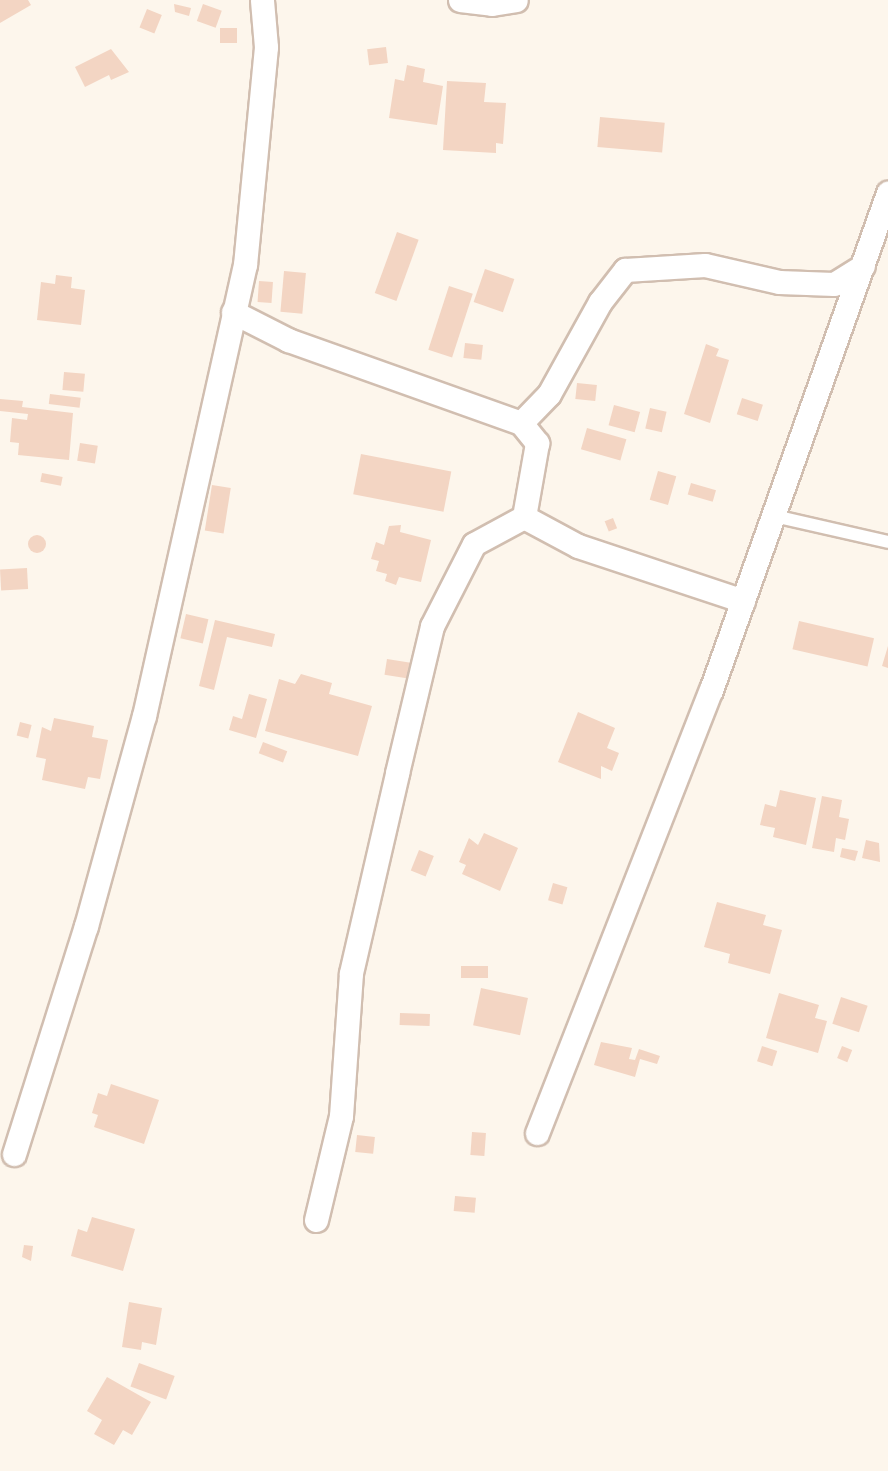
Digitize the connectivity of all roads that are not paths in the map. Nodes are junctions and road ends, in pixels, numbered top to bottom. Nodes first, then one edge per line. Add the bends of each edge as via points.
1 (262, 0) edge
2 (516, 0) edge
3 (469, 1) edge
4 (888, 193) edge
5 (863, 266) junction
6 (233, 312) junction
7 (521, 423) junction
8 (774, 516) junction
9 (523, 517) junction
10 (888, 542) edge
11 (743, 601) junction
12 (537, 1133) dead end
13 (14, 1154) dead end
14 (316, 1220) dead end

1 - 6 street via 267,47 245,265
2 - 3 street
4 - 5 street
5 - 7 street via 834,284 779,282 705,265 625,270 600,302 550,394
5 - 8 street
6 - 7 street via 288,340
6 - 13 street via 144,716 86,926
7 - 9 street via 537,443
8 - 10 lane
8 - 11 street
9 - 11 street via 578,546
9 - 14 street via 474,544 432,626 351,973 341,1116
11 - 12 street

